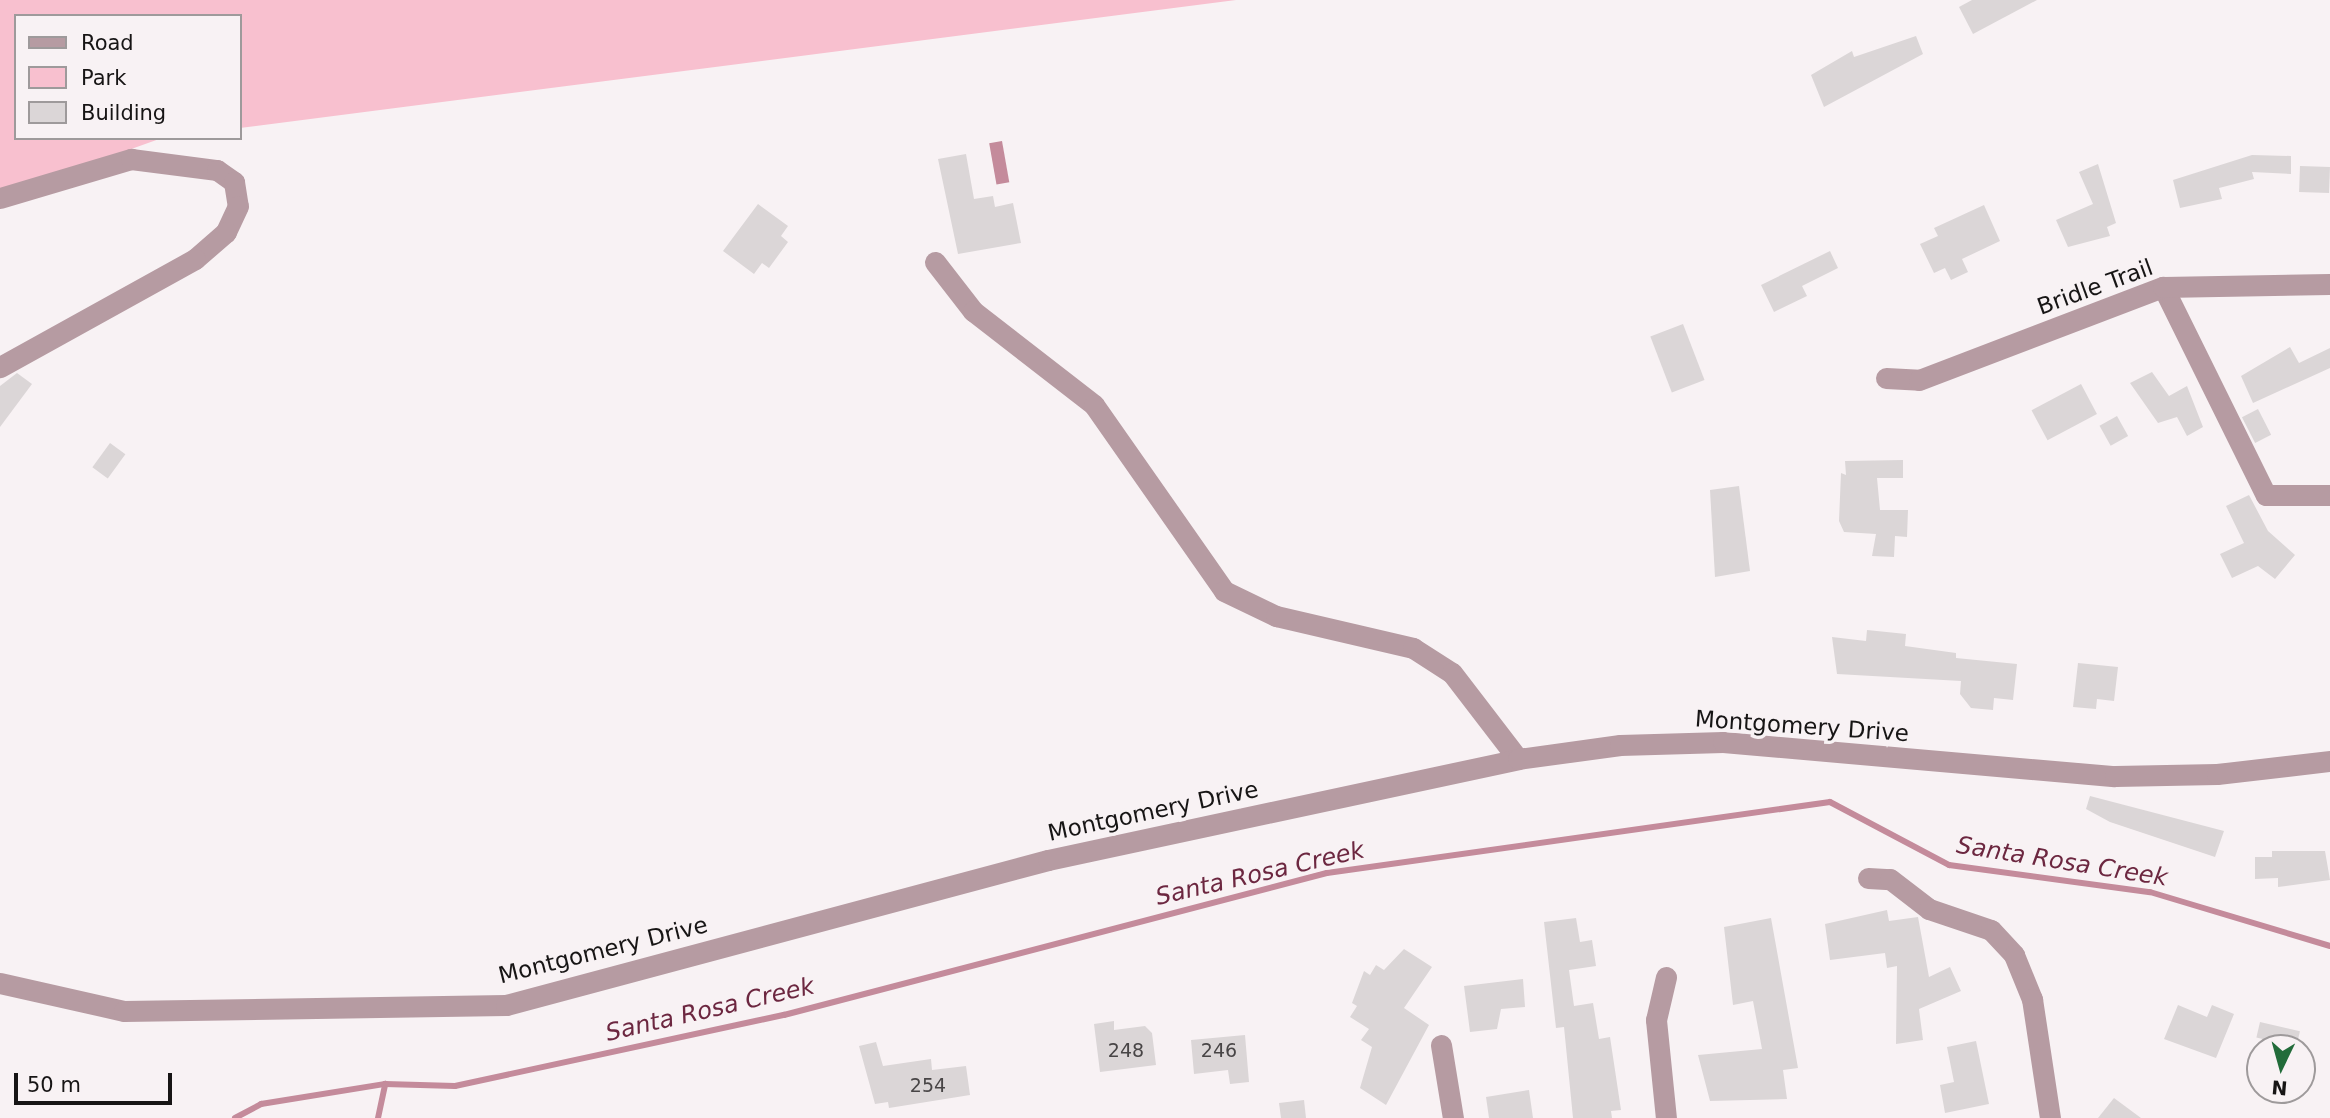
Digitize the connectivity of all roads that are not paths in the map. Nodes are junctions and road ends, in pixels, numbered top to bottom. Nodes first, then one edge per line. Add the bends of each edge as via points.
1 (0, 198) edge
2 (934, 262) dead end
3 (2330, 284) edge
4 (2163, 287) junction
5 (0, 367) edge
6 (1886, 378) dead end
7 (2330, 495) edge
8 (1518, 759) junction
9 (2330, 761) edge
10 (1868, 878) dead end
11 (1666, 977) dead end
12 (0, 983) edge
13 (1441, 1045) dead end
14 (1453, 1118) edge
15 (1666, 1118) edge
16 (2050, 1118) edge

1 - 5 street via 131,159 218,170 234,182 238,206 226,232 195,259
2 - 8 street via 973,311 1094,405 1224,591 1276,616 1413,649 1452,673
3 - 4 street, Bridle Trail
4 - 6 street, Bridle Trail via 1919,380
4 - 7 street via 2266,495
8 - 9 street, Montgomery Drive via 1620,745 1723,742 2115,776 2217,774
8 - 12 street, Montgomery Drive via 1048,860 506,1005 124,1011
10 - 16 street via 1890,879 1929,909 1991,930 2014,955 2032,999
11 - 15 street via 1656,1020
13 - 14 street

